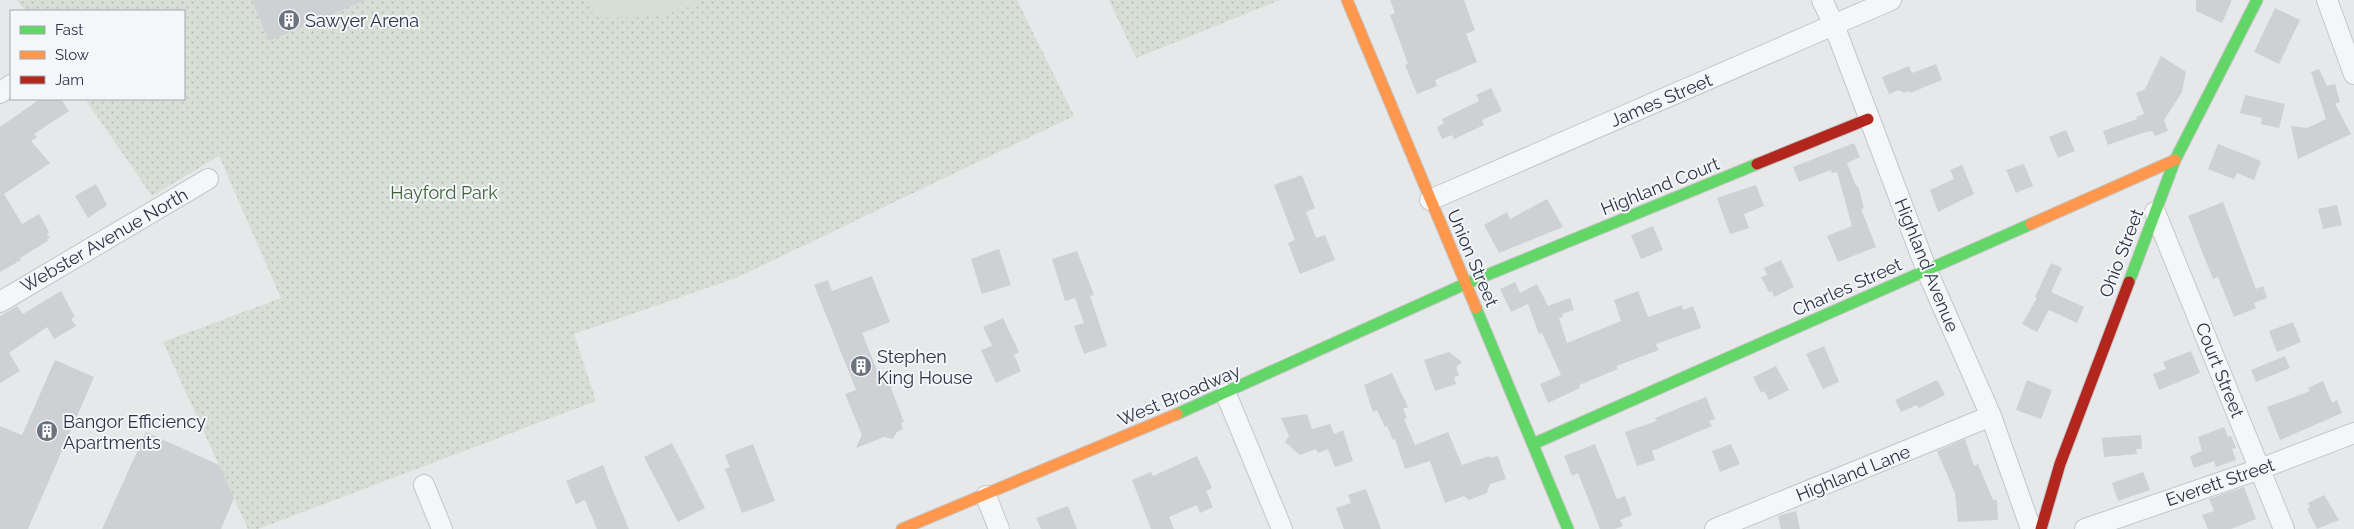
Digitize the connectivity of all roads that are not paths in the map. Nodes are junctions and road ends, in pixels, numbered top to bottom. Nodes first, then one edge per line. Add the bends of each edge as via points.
1 (1346, 0) edge
2 (1822, 0) edge
3 (1891, 0) edge
4 (2258, 0) edge
5 (2327, 0) edge
6 (1834, 25) junction
7 (2354, 74) edge
8 (1868, 119) junction
9 (2175, 160) junction
10 (208, 179) dead end
11 (1430, 200) junction
12 (2155, 212) junction
13 (1927, 271) junction
14 (1466, 284) junction
15 (0, 302) edge
16 (1226, 394) junction
17 (1991, 416) junction
18 (2354, 432) edge
19 (1532, 444) junction
20 (2260, 469) junction
21 (424, 486) dead end
22 (986, 496) junction
23 (442, 529) edge
24 (902, 529) edge
25 (999, 529) edge
26 (1282, 529) edge
27 (1568, 529) edge
28 (1715, 529) edge
29 (2031, 529) edge
30 (2042, 529) edge
31 (2085, 529) edge
32 (2284, 529) edge

1 - 11 street, Union Street
2 - 6 street, Highland Avenue
3 - 6 street, James Street
4 - 9 street, Ohio Street
5 - 7 street
6 - 8 street, Highland Avenue
6 - 11 street, James Street
8 - 13 street, Highland Avenue
8 - 14 street, Highland Court
9 - 12 street, Ohio Street
9 - 13 street, Charles Street
10 - 15 street, Webster Avenue North
11 - 14 street, Union Street
12 - 20 street, Court Street
12 - 30 street, Ohio Street via 2060,464
13 - 17 street, Highland Avenue
13 - 19 street, Charles Street
14 - 16 street, West Broadway
14 - 19 street, Union Street
16 - 22 street, West Broadway
16 - 26 street
17 - 28 street, Highland Lane
17 - 29 street, Highland Avenue
18 - 20 street, Everett Street
19 - 27 street, Union Street
20 - 31 street, Everett Street
20 - 32 street, Court Street
21 - 23 street
22 - 24 street, West Broadway
22 - 25 street

